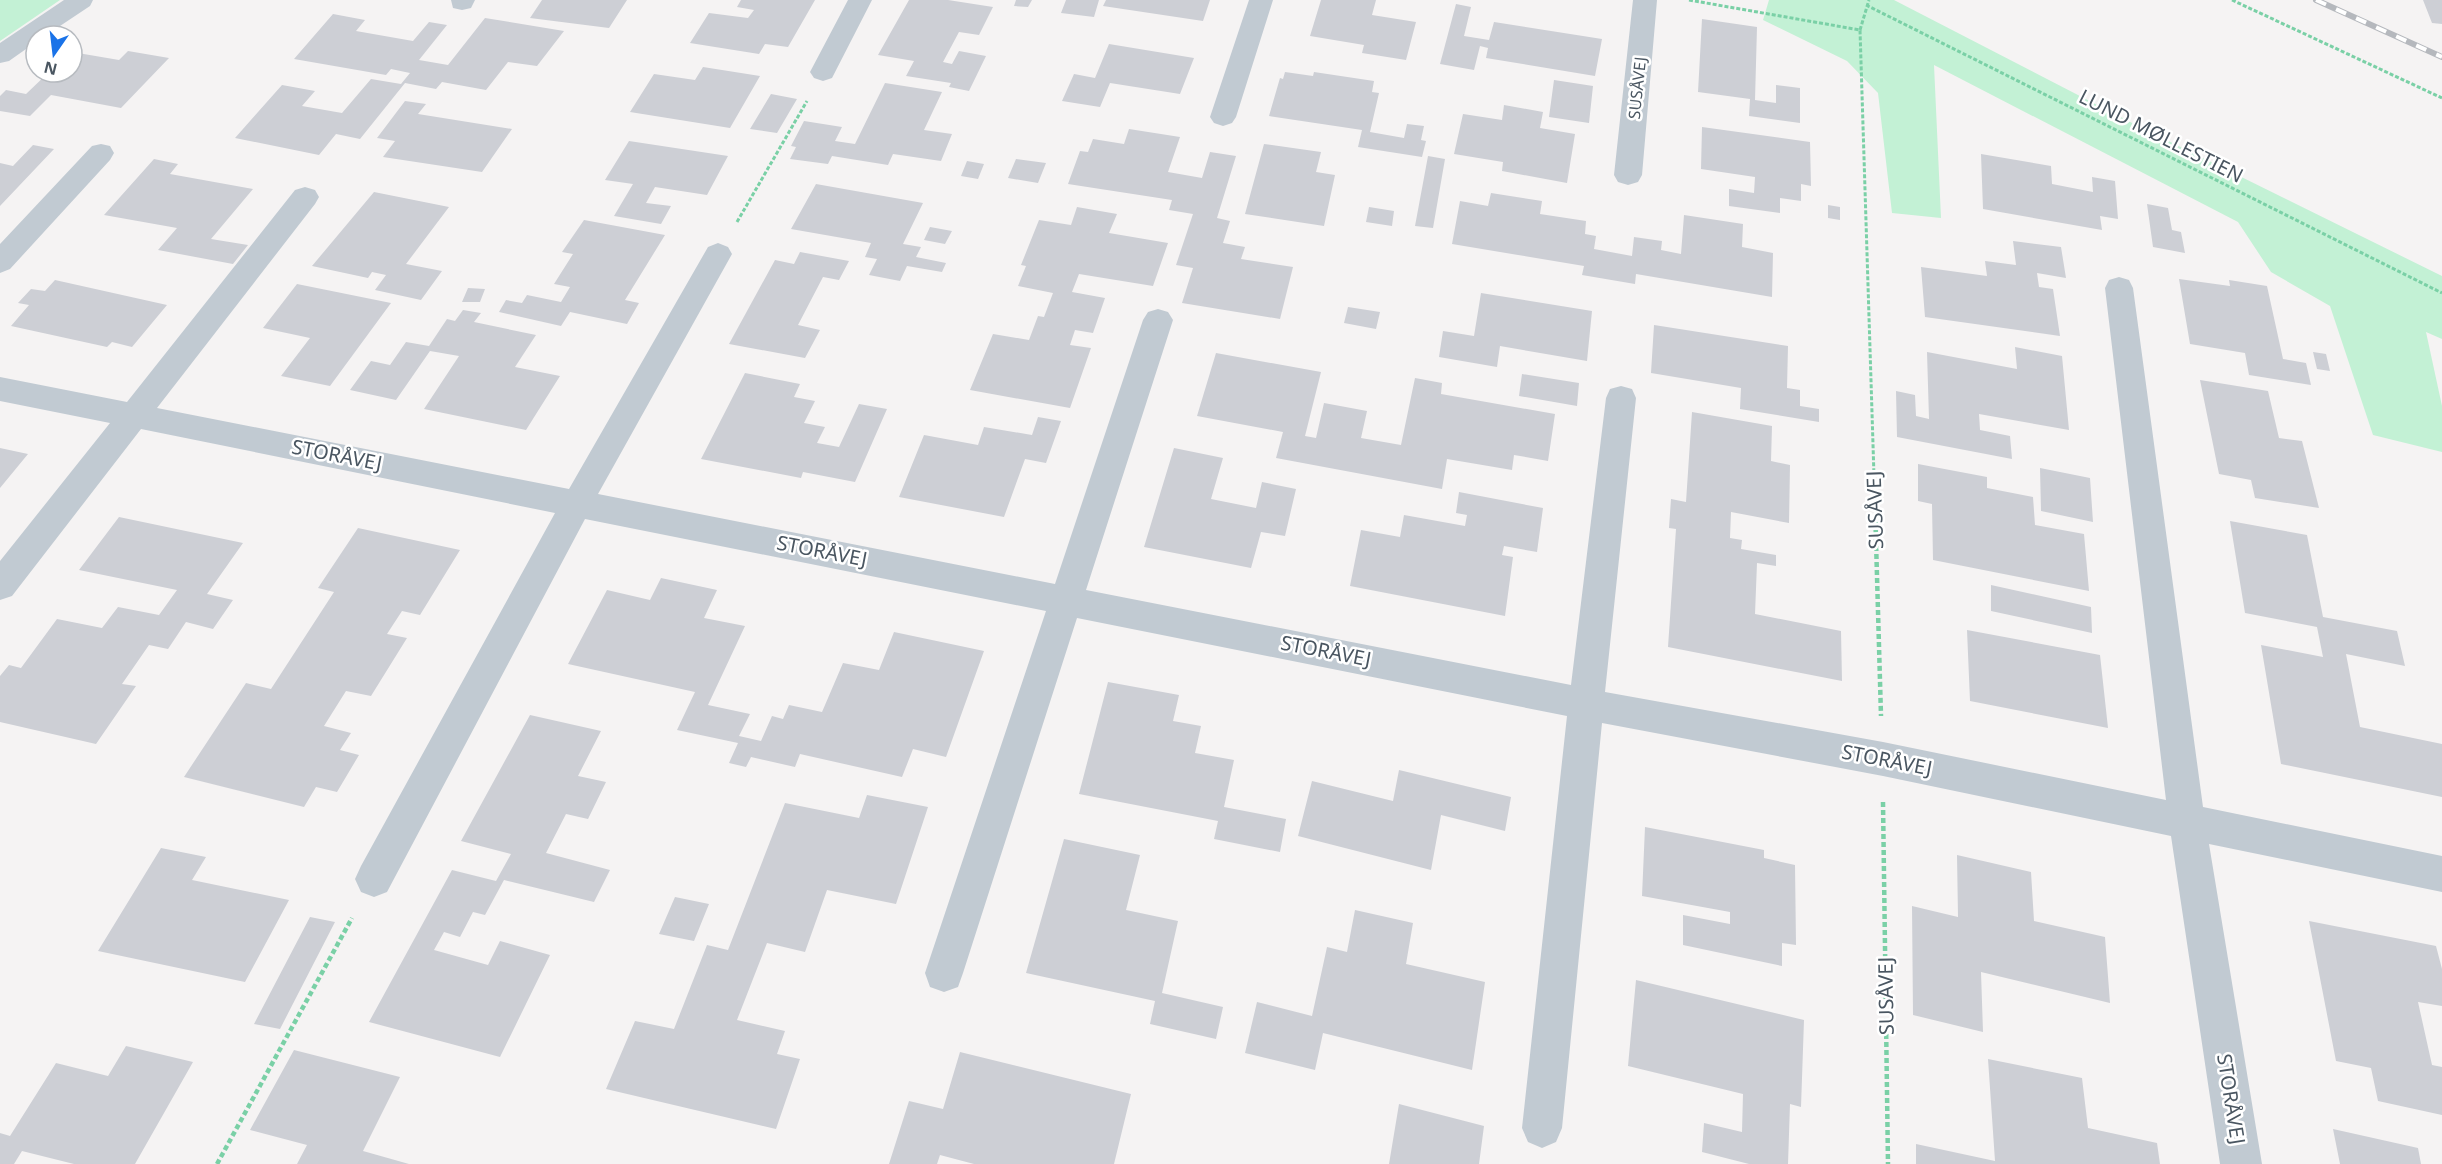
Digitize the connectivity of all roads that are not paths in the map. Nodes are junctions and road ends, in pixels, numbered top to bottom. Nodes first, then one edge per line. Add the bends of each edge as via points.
1 (81, 0) edge
2 (860, 0) edge
3 (1261, 0) edge
4 (1645, 0) edge
5 (0, 56) edge
6 (824, 72) road end
7 (1223, 117) dead end
8 (101, 153) dead end
9 (1628, 175) dead end
10 (305, 197) dead end
11 (718, 254) road end
12 (0, 262) edge
13 (2119, 288) dead end
14 (1158, 320) dead end
15 (0, 389) edge
16 (1621, 398) dead end
17 (131, 416) junction
18 (577, 503) junction
19 (0, 586) edge
20 (1066, 599) junction
21 (1586, 704) junction
22 (2187, 821) junction
23 (2442, 874) edge
24 (374, 879) road end
25 (944, 973) dead end
26 (1542, 1128) dead end
27 (2241, 1164) edge

1 - 5 street
2 - 6 street
3 - 7 street
4 - 9 street, SUSÅVEJ
8 - 12 street
10 - 17 street
11 - 18 street
13 - 22 street, STORÅVEJ
14 - 20 street
15 - 17 street, STORÅVEJ
16 - 21 street
17 - 18 street, STORÅVEJ
17 - 19 street
18 - 20 street, STORÅVEJ
18 - 24 street
20 - 21 street, STORÅVEJ
20 - 25 street
21 - 22 street, STORÅVEJ
21 - 26 street
22 - 23 street, STORÅVEJ
22 - 27 street, STORÅVEJ

